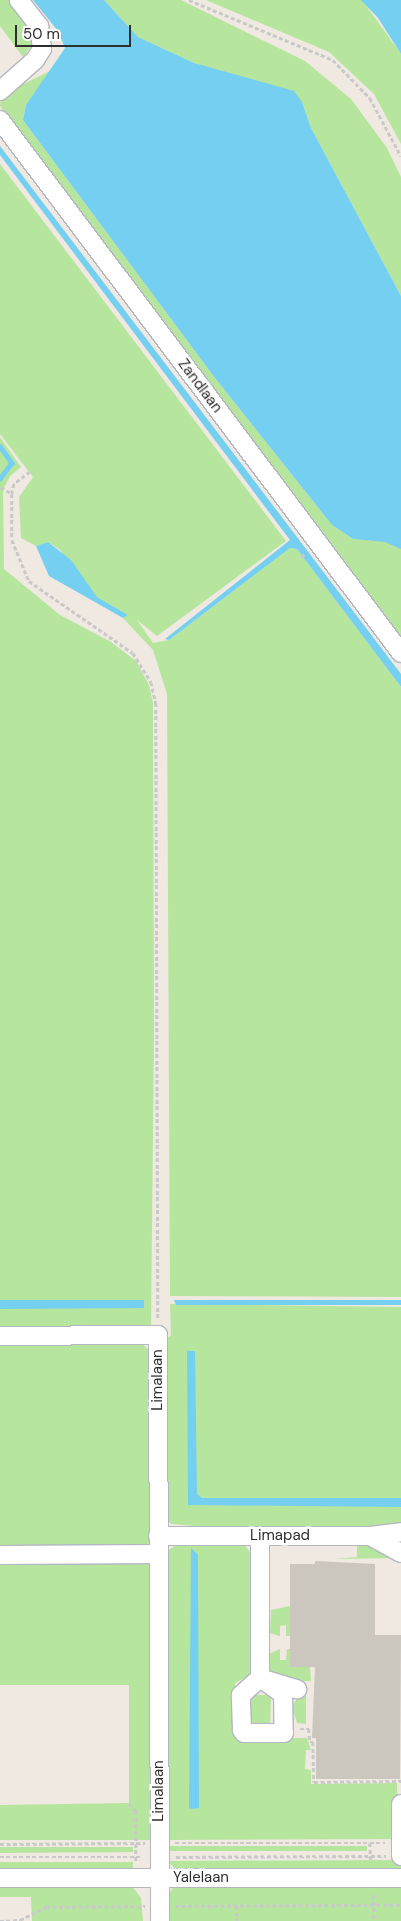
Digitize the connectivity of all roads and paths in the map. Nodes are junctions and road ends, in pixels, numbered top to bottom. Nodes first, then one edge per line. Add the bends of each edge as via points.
1 (19, 0) edge
2 (190, 0) edge
3 (0, 91) edge
4 (0, 120) edge
5 (401, 156) edge
6 (30, 472) dead end
7 (1, 487) dead end
8 (12, 494) junction
9 (401, 653) edge
10 (158, 1335) junction
11 (0, 1336) edge
12 (401, 1532) edge
13 (158, 1536) junction
14 (260, 1536) junction
15 (370, 1536) junction
16 (401, 1553) edge
17 (158, 1554) junction
18 (0, 1555) edge
19 (260, 1678) junction
20 (297, 1689) dead end
21 (284, 1729) junction
22 (401, 1781) edge
23 (401, 1804) edge
24 (400, 1843) edge
25 (0, 1844) edge
26 (160, 1850) junction
27 (401, 1856) edge
28 (0, 1857) edge
29 (0, 1878) edge
30 (160, 1878) junction
31 (401, 1878) edge
32 (401, 1905) edge
33 (237, 1906) junction
34 (160, 1913) edge
35 (0, 1920) edge
36 (237, 1921) edge

1 - 3 street via 39,26 42,49 35,60
2 - 5 path via 333,60 370,98
4 - 9 street, Zandlaan
6 - 8 path via 14,484
7 - 8 path
8 - 10 path via 12,540 29,580 133,653 151,682 156,703
10 - 11 street, Limalaan
10 - 13 street, Limalaan
12 - 15 street, Limapad
13 - 14 street, Limapad
13 - 17 street, Limalaan
14 - 15 street, Limapad
14 - 19 street
15 - 16 street
17 - 18 street
17 - 26 street, Limalaan
19 - 20 street
19 - 21 street via 284,1694
19 - 21 street via 241,1695 242,1730 284,1733
21 - 22 path via 310,1729 314,1782
23 - 24 street
24 - 26 path
24 - 27 street
25 - 26 path
26 - 27 path, Yalelaan
26 - 28 path, Yalelaan
26 - 30 street, Limalaan
29 - 30 street, Yalelaan
30 - 31 street, Yalelaan
30 - 34 street, Limalaan
32 - 33 path
33 - 34 path
33 - 36 path
34 - 35 path via 46,1907 20,1920

